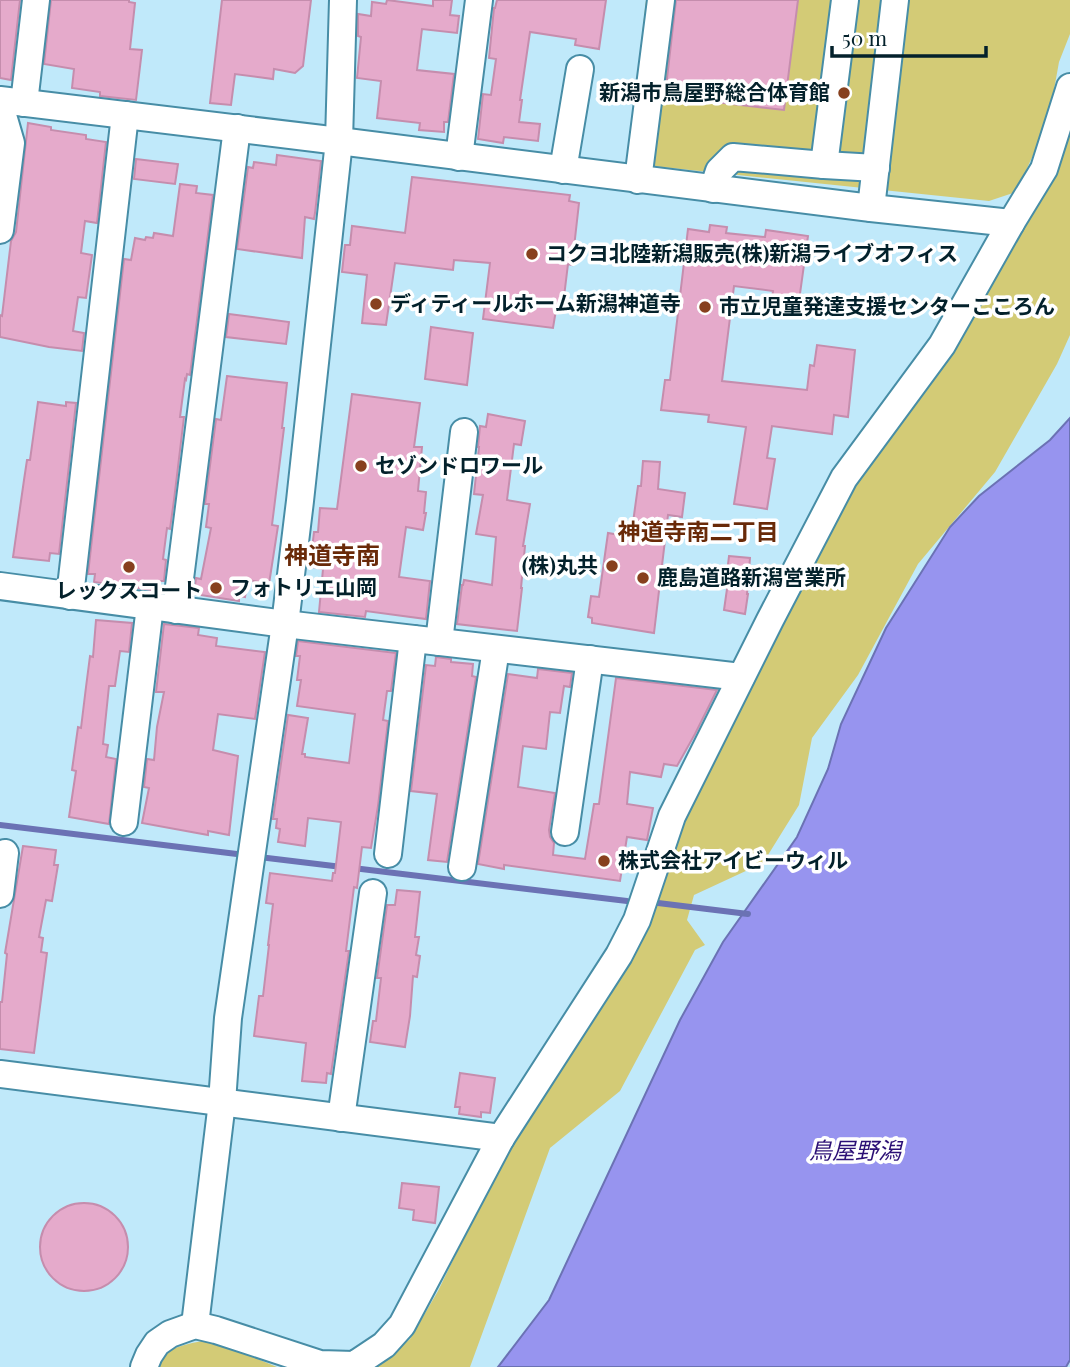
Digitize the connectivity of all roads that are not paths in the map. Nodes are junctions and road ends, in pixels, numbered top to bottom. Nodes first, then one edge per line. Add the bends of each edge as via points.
1 (36, 0) edge
2 (343, 0) edge
3 (479, 0) edge
4 (661, 0) edge
5 (845, 0) edge
6 (895, 0) edge
7 (580, 69) dead end
8 (1070, 87) edge
9 (8, 103) edge
10 (125, 115) junction
11 (237, 128) junction
12 (339, 141) junction
13 (459, 156) junction
14 (824, 165) junction
15 (876, 168) junction
16 (563, 170) junction
17 (638, 180) junction
18 (713, 189) junction
19 (871, 208) junction
20 (1011, 223) junction
21 (0, 230) edge
22 (464, 432) dead end
23 (0, 586) edge
24 (70, 596) junction
25 (150, 606) junction
26 (176, 610) junction
27 (285, 624) junction
28 (426, 640) junction
29 (496, 649) junction
30 (590, 659) junction
31 (741, 677) junction
32 (124, 822) dead end
33 (565, 832) dead end
34 (5, 853) dead end
35 (388, 854) dead end
36 (462, 867) dead end
37 (373, 893) dead end
38 (0, 894) edge
39 (0, 1074) edge
40 (222, 1102) junction
41 (341, 1118) junction
42 (501, 1138) junction
43 (195, 1325) junction
44 (144, 1367) edge

1 - 9 street
2 - 12 street
3 - 13 street
4 - 17 street
5 - 14 street
6 - 15 street
7 - 16 street
8 - 20 street via 1044,169
9 - 10 street
9 - 21 street via 11,143
10 - 11 street
10 - 24 street
11 - 12 street
11 - 26 street
12 - 13 street
12 - 27 street
13 - 16 street
14 - 15 street
14 - 18 street via 733,158 719,171
15 - 19 street
16 - 17 street
17 - 18 street
18 - 19 street
19 - 20 street
20 - 31 street via 942,345 844,478
22 - 28 street
23 - 24 street
24 - 25 street
25 - 26 street
25 - 32 street
26 - 27 street
27 - 28 street
27 - 40 street via 228,1018
28 - 29 street
28 - 35 street
29 - 30 street
29 - 36 street
30 - 31 street
30 - 33 street
31 - 42 street via 672,816 637,920 619,955
34 - 38 street
37 - 41 street
39 - 40 street
40 - 41 street
40 - 43 street
41 - 42 street
42 - 43 street via 402,1325 384,1345 354,1365 320,1364
43 - 44 street via 157,1343

